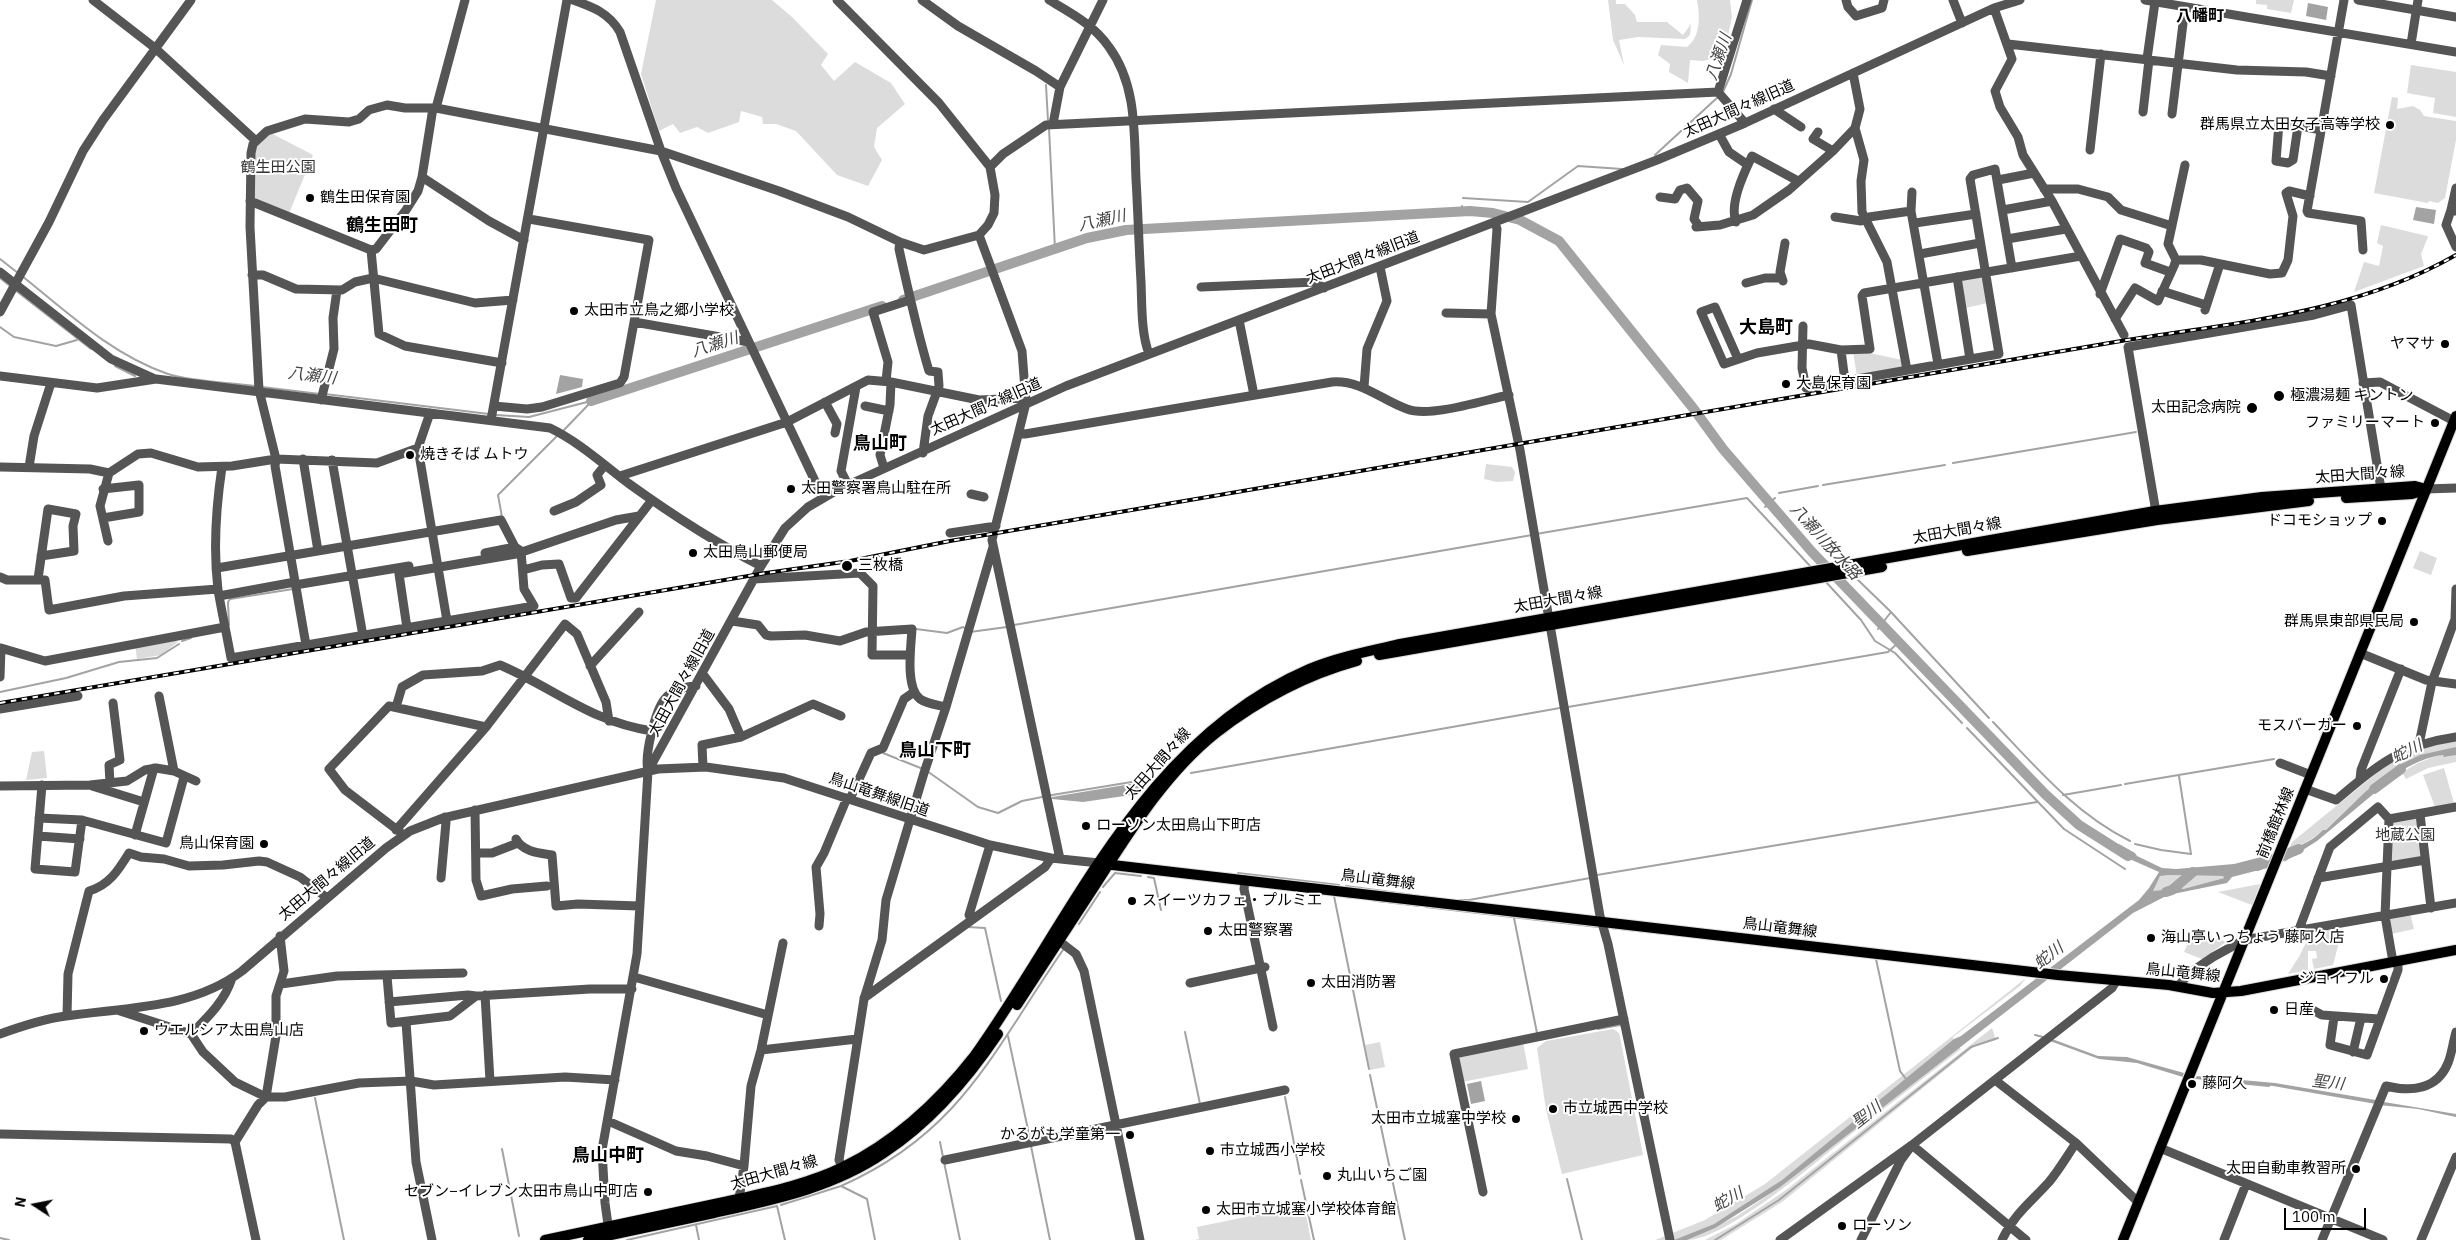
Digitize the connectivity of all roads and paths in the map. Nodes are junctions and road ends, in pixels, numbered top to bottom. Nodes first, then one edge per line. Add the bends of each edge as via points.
1 (93, 0) edge
2 (190, 0) edge
3 (465, 0) edge
4 (567, 0) edge
5 (573, 0) edge
6 (837, 0) edge
7 (922, 0) edge
8 (1049, 0) edge
9 (1103, 0) edge
10 (1747, 0) edge
11 (1846, 0) edge
12 (1884, 0) edge
13 (1953, 0) edge
14 (2020, 0) edge
15 (2344, 0) edge
16 (2358, 0) edge
17 (2418, 0) edge
18 (2150, 1) edge
19 (2185, 7) junction
20 (1994, 8) junction
21 (2416, 10) junction
22 (2456, 17) edge
23 (1962, 23) junction
24 (1090, 26) junction
25 (2339, 32) junction
26 (2008, 44) junction
27 (2411, 44) junction
28 (155, 48) junction
29 (2456, 52) edge
30 (2101, 54) junction
31 (2148, 59) junction
32 (2179, 63) junction
33 (1853, 74) junction
34 (2331, 76) junction
35 (1060, 88) junction
36 (1721, 94) junction
37 (434, 108) junction
38 (1774, 109) junction
39 (2143, 112) dead end
40 (2172, 114) dead end
41 (1133, 120) junction
42 (1745, 123) junction
43 (1053, 124) junction
44 (2298, 126) junction
45 (1801, 127) dead end
46 (545, 128) junction
47 (1855, 128) junction
48 (2322, 130) junction
49 (1818, 132) dead end
50 (1719, 134) junction
51 (255, 140) junction
52 (2090, 150) dead end
53 (661, 151) junction
54 (1833, 151) junction
55 (1748, 165) junction
56 (2184, 165) dead end
57 (990, 167) junction
58 (2034, 173) junction
59 (422, 177) junction
60 (1998, 180) junction
61 (1798, 182) junction
62 (2456, 188) edge
63 (2044, 189) junction
64 (1912, 192) dead end
65 (2310, 196) junction
66 (1660, 197) dead end
67 (250, 201) junction
68 (2052, 201) junction
69 (2003, 210) junction
70 (2454, 210) edge
71 (1911, 211) junction
72 (1976, 214) junction
73 (1834, 217) dead end
74 (529, 219) junction
75 (1865, 220) junction
76 (1498, 222) junction
77 (1736, 222) junction
78 (1915, 223) junction
79 (2172, 226) junction
80 (2066, 229) junction
81 (979, 235) junction
82 (2008, 239) junction
83 (524, 240) junction
84 (900, 242) junction
85 (1785, 243) dead end
86 (1980, 243) junction
87 (2456, 247) edge
88 (371, 250) junction
89 (2363, 250) dead end
90 (1920, 254) junction
91 (2081, 256) junction
92 (2176, 260) junction
93 (1380, 267) junction
94 (2219, 267) dead end
95 (2012, 268) junction
96 (0, 272) edge
97 (1986, 272) junction
98 (2170, 272) junction
99 (252, 275) junction
100 (1957, 277) junction
101 (18, 278) junction
102 (373, 278) junction
103 (1746, 283) dead end
104 (1924, 283) junction
105 (1201, 287) dead end
106 (1324, 288) junction
107 (1892, 288) junction
108 (337, 290) junction
109 (2162, 291) junction
110 (2100, 294) junction
111 (910, 298) junction
112 (513, 300) junction
113 (0, 312) edge
114 (1446, 314) dead end
115 (1491, 314) junction
116 (2115, 319) junction
117 (1239, 320) junction
118 (634, 322) junction
119 (1803, 326) dead end
120 (2124, 335) dead end
121 (1804, 345) junction
122 (751, 346) junction
123 (1842, 350) junction
124 (1148, 354) junction
125 (1738, 358) junction
126 (1970, 359) junction
127 (502, 363) junction
128 (1938, 364) junction
129 (1907, 370) junction
130 (0, 376) edge
131 (156, 379) junction
132 (888, 381) junction
133 (1845, 381) junction
134 (50, 383) junction
135 (2363, 383) junction
136 (856, 387) junction
137 (1364, 387) junction
138 (260, 388) junction
139 (938, 392) junction
140 (1254, 395) junction
141 (1509, 395) junction
142 (321, 400) junction
143 (1026, 401) junction
144 (825, 402) junction
145 (865, 406) dead end
146 (889, 411) junction
147 (430, 413) junction
148 (493, 414) junction
149 (2455, 418) edge
150 (787, 422) junction
151 (835, 433) dead end
152 (1019, 433) junction
153 (418, 448) junction
154 (923, 454) junction
155 (276, 459) junction
156 (303, 459) junction
157 (332, 460) junction
158 (604, 465) junction
159 (0, 467) edge
160 (29, 467) junction
161 (222, 467) junction
162 (884, 468) junction
163 (109, 473) junction
164 (620, 476) junction
165 (848, 485) junction
166 (2456, 488) edge
167 (103, 489) junction
168 (2381, 489) junction
169 (2426, 489) junction
170 (971, 494) dead end
171 (984, 497) dead end
172 (824, 498) junction
173 (652, 500) junction
174 (554, 511) dead end
175 (2156, 515) junction
176 (639, 516) junction
177 (103, 518) junction
178 (996, 526) junction
179 (432, 531) junction
180 (950, 533) dead end
181 (108, 540) dead end
182 (347, 546) junction
183 (993, 547) junction
184 (518, 549) junction
185 (318, 551) junction
186 (42, 556) junction
187 (290, 556) junction
188 (438, 565) junction
189 (761, 566) junction
190 (217, 568) junction
191 (523, 570) junction
192 (352, 575) junction
193 (0, 577) edge
194 (38, 579) junction
195 (754, 579) junction
196 (295, 584) junction
197 (2456, 589) edge
198 (219, 592) junction
199 (639, 612) dead end
200 (447, 621) junction
201 (732, 621) junction
202 (1549, 621) junction
203 (225, 627) junction
204 (408, 628) junction
205 (871, 632) junction
206 (363, 636) junction
207 (306, 645) junction
208 (2360, 653) junction
209 (910, 655) junction
210 (590, 666) junction
211 (2401, 669) junction
212 (702, 674) junction
213 (527, 676) junction
214 (0, 677) edge
215 (2432, 682) junction
216 (2456, 684) edge
217 (696, 686) junction
218 (914, 692) junction
219 (78, 696) dead end
220 (159, 696) dead end
221 (113, 703) dead end
222 (396, 707) junction
223 (946, 707) junction
224 (0, 709) edge
225 (841, 716) dead end
226 (608, 721) junction
227 (486, 727) junction
228 (652, 731) junction
229 (740, 737) junction
230 (2456, 737) edge
231 (2419, 744) junction
232 (2280, 762) dead end
233 (703, 767) junction
234 (154, 768) junction
235 (174, 771) junction
236 (648, 771) junction
237 (2311, 774) junction
238 (184, 777) junction
239 (2360, 779) junction
240 (196, 781) dead end
241 (110, 783) junction
242 (42, 785) junction
243 (90, 785) junction
244 (0, 786) edge
245 (2305, 789) junction
246 (848, 798) junction
247 (144, 802) junction
248 (2456, 806) edge
249 (475, 810) junction
250 (2420, 814) junction
251 (445, 817) junction
252 (39, 818) junction
253 (2389, 819) junction
254 (82, 820) junction
255 (909, 821) junction
256 (400, 832) junction
257 (135, 835) junction
258 (38, 836) junction
259 (80, 839) junction
260 (990, 845) junction
261 (477, 853) junction
262 (1056, 858) junction
263 (2425, 860) junction
264 (1104, 864) junction
265 (2388, 866) junction
266 (441, 878) dead end
267 (2318, 878) junction
268 (1248, 880) junction
269 (547, 886) dead end
270 (327, 898) junction
271 (2456, 904) edge
272 (639, 906) junction
273 (2431, 908) junction
274 (2385, 916) junction
275 (971, 920) junction
276 (1602, 921) junction
277 (819, 926) dead end
278 (2298, 932) junction
279 (280, 936) junction
280 (2244, 940) junction
281 (1059, 941) junction
282 (783, 942) dead end
283 (2456, 950) edge
284 (2395, 962) junction
285 (1263, 967) junction
286 (463, 973) dead end
287 (387, 976) junction
288 (634, 977) junction
289 (232, 978) junction
290 (2116, 981) junction
291 (1190, 983) dead end
292 (281, 984) junction
293 (2178, 986) junction
294 (632, 989) junction
295 (2224, 993) junction
296 (480, 996) junction
297 (864, 998) junction
298 (389, 1002) junction
299 (2307, 1008) dead end
300 (116, 1010) junction
301 (768, 1015) junction
302 (67, 1016) junction
303 (2334, 1017) junction
304 (2361, 1018) junction
305 (1624, 1019) junction
306 (2379, 1020) junction
307 (406, 1022) junction
308 (2456, 1032) edge
309 (0, 1034) edge
310 (191, 1034) junction
311 (857, 1039) junction
312 (761, 1050) junction
313 (2353, 1052) junction
314 (615, 1080) junction
315 (1995, 1080) junction
316 (411, 1081) junction
317 (490, 1081) junction
318 (1285, 1090) dead end
319 (266, 1097) junction
320 (608, 1121) junction
321 (1116, 1124) junction
322 (0, 1134) edge
323 (235, 1142) junction
324 (2076, 1143) junction
325 (1912, 1144) junction
326 (2160, 1148) junction
327 (2456, 1157) edge
328 (945, 1160) dead end
329 (744, 1166) junction
330 (842, 1167) junction
331 (2246, 1184) junction
332 (1483, 1192) dead end
333 (739, 1199) junction
334 (2138, 1202) junction
335 (2331, 1219) junction
336 (2010, 1224) junction
337 (609, 1234) edge
338 (1670, 1237) edge
339 (256, 1240) edge
340 (432, 1240) edge
341 (546, 1240) edge
342 (588, 1240) edge
343 (1140, 1240) edge
344 (1780, 1240) edge
345 (1861, 1240) edge
346 (2002, 1240) edge
347 (2026, 1240) edge
348 (2123, 1240) edge
349 (2224, 1240) edge
350 (2322, 1240) edge
351 (2382, 1240) edge
352 (2422, 1240) edge

1 - 28 street
2 - 28 street
3 - 37 street
4 - 46 street
5 - 53 street via 603,12 616,24 632,60
6 - 57 street via 938,103
7 - 35 street via 958,26
8 - 24 street
9 - 24 street
10 - 36 street
11 - 12 street via 1856,16 1882,8
13 - 23 street
14 - 20 street, 太田大間々線旧道
15 - 25 street
16 - 21 street
17 - 21 street
18 - 19 street
18 - 31 street
19 - 25 street
19 - 32 street
20 - 23 street, 太田大間々線旧道
20 - 26 street
21 - 22 street
21 - 27 street
23 - 33 street, 太田大間々線旧道
24 - 35 street
24 - 41 street via 1121,66 1130,94
25 - 27 street
25 - 34 street
26 - 30 street
26 - 58 street via 2012,61 1996,94
27 - 29 street
28 - 51 street
28 - 101 street via 83,151
30 - 31 street
30 - 52 street
31 - 32 street
31 - 39 street
32 - 34 street
32 - 40 street
33 - 38 street, 太田大間々線旧道
33 - 47 street via 1860,108
34 - 48 street
35 - 43 street
36 - 41 street
36 - 42 street
37 - 46 street
37 - 51 street via 387,105 369,110 359,119 349,122 306,119 267,131
37 - 59 street
38 - 42 street, 太田大間々線旧道
38 - 45 street
41 - 43 street
41 - 124 street
42 - 50 street, 太田大間々線旧道
43 - 57 street via 1042,126 1027,136
44 - 44 street via 2281,122 2278,125 2276,161 2288,163 2293,160
44 - 48 street
46 - 53 street
46 - 74 street
47 - 54 street
47 - 75 street via 1864,160 1861,205
48 - 65 street
49 - 54 street via 1813,139
50 - 55 street via 1729,152
50 - 76 street, 太田大間々線旧道
51 - 67 street via 251,153
53 - 84 street via 779,190
53 - 122 street
54 - 61 street
55 - 61 street via 1752,156
55 - 77 street via 1740,182 1734,216
56 - 79 street
57 - 81 street via 995,195 994,213 991,222
58 - 60 street
58 - 63 street
59 - 83 street via 488,221
59 - 88 street via 406,210 380,246
60 - 69 street
60 - 72 street via 1995,170 1972,176
61 - 77 street via 1753,216
62 - 70 street
63 - 68 street
63 - 79 street via 2078,189 2108,197 2114,200 2117,208 2128,214
64 - 71 street
65 - 89 street via 2308,213 2361,221
65 - 92 street via 2286,193 2293,216 2288,260 2282,273 2270,274 2201,260
66 - 77 street via 1675,199 1680,190 1687,188 1698,201 1694,219 1697,227
67 - 88 street
67 - 99 street
68 - 69 street
68 - 80 street
69 - 82 street
70 - 87 street via 2446,228
71 - 75 street
71 - 78 street
72 - 78 street
72 - 86 street
73 - 75 street
74 - 83 street
74 - 118 street via 649,240
75 - 107 street via 1885,255
76 - 93 street, 太田大間々線旧道
76 - 115 street
78 - 90 street
79 - 92 street via 2168,244
80 - 82 street
80 - 91 street
81 - 84 street via 929,250
81 - 143 street via 1019,338
82 - 95 street
83 - 112 street
84 - 111 street
85 - 103 street via 1781,279 1765,278
86 - 90 street
86 - 97 street
88 - 102 street
90 - 104 street
91 - 95 street
91 - 110 street
92 - 98 street
93 - 106 street, 太田大間々線旧道
93 - 137 street via 1387,301 1367,349
94 - 109 street via 2205,307
95 - 97 street
96 - 101 street
97 - 100 street
97 - 126 street via 1999,354
98 - 109 street
98 - 110 street via 2144,264 2149,252 2146,248 2120,239
99 - 108 street via 263,275 291,288
99 - 138 street
100 - 104 street
100 - 126 street
101 - 113 street
101 - 131 street via 111,359
102 - 108 street
102 - 112 street via 475,304
102 - 127 street via 380,334 405,346
104 - 107 street
104 - 128 street
105 - 106 street via 1316,282
106 - 117 street, 太田大間々線旧道
107 - 123 street via 1863,294 1870,349
107 - 129 street
108 - 142 street via 334,349
109 - 116 street via 2158,301 2135,288
110 - 116 street
111 - 132 street via 873,312 888,362
111 - 139 street via 929,371 938,372
112 - 127 street
114 - 115 street
115 - 141 street
116 - 120 street
117 - 124 street, 太田大間々線旧道
117 - 140 street
118 - 122 street
118 - 148 street via 624,377 620,383 542,407
119 - 121 street
121 - 123 street
121 - 125 street
121 - 133 street via 1802,368 1806,388
122 - 150 street
123 - 133 street
124 - 143 street, 太田大間々線旧道
125 - 125 street via 1716,307 1701,312 1724,364
126 - 128 street
127 - 148 street
128 - 129 street
129 - 133 street
130 - 134 street
131 - 134 street via 98,388
131 - 138 street
132 - 136 street via 868,380
132 - 139 street
132 - 146 street
134 - 160 street via 34,436
135 - 149 street via 2380,382
135 - 168 street
135 - 175 street via 2351,305 2314,315 2128,347
136 - 144 street
136 - 165 street via 841,471
137 - 140 street via 1332,382
137 - 141 street via 1407,409 1423,412
138 - 142 street
138 - 155 street
139 - 143 street via 979,400
139 - 154 street via 928,416
140 - 152 street
141 - 202 street
142 - 147 street
143 - 152 street
143 - 154 street, 太田大間々線旧道
144 - 150 street
144 - 151 street via 837,424
145 - 146 street
146 - 162 street via 880,456
147 - 148 street
147 - 153 street
148 - 158 street via 550,428
149 - 169 main road, 前橋館林線
150 - 164 street
150 - 172 street
152 - 178 street
153 - 157 street via 377,463
153 - 179 street
154 - 162 street, 太田大間々線旧道
155 - 156 street
155 - 161 street
155 - 187 street
156 - 157 street
156 - 185 street
157 - 182 street
158 - 164 street
158 - 174 street via 597,475 601,485 576,502
159 - 160 street
160 - 163 street via 90,469
161 - 163 street via 198,467 151,453 138,454
161 - 190 street via 216,524
162 - 165 street, 太田大間々線旧道
163 - 167 street
164 - 173 street
165 - 172 street, 太田大間々線旧道
166 - 169 street
167 - 177 street via 100,506
167 - 177 street via 139,485 140,512
168 - 169 main road, 太田大間々線 via 2415,486
168 - 175 main road, 太田大間々線 via 2262,497
169 - 175 main road, 太田大間々線 via 2412,494
169 - 208 main road, 前橋館林線
170 - 171 street
172 - 189 street, 太田大間々線旧道 via 808,507 785,528
173 - 176 street
173 - 189 street via 725,548
175 - 202 main road, 太田大間々線
176 - 184 street
176 - 191 street via 576,598 571,598 559,564
177 - 181 street
178 - 180 street
178 - 183 street
179 - 182 street
179 - 184 street via 500,520
179 - 188 street
182 - 185 street
182 - 192 street
183 - 223 street
183 - 262 street
184 - 188 street
184 - 191 street
185 - 187 street
186 - 186 street via 48,509 76,514 74,551
186 - 194 street
187 - 190 street
187 - 196 street
188 - 192 street
188 - 200 street
188 - 204 street via 399,574
189 - 195 street, 太田大間々線旧道
190 - 198 street
191 - 200 street via 524,589 534,606
192 - 196 street
192 - 206 street
193 - 194 street via 7,580
194 - 198 street via 44,580 49,610 124,596
195 - 201 street, 太田大間々線旧道
195 - 205 street via 860,573 873,586
196 - 198 street
196 - 207 street
197 - 215 street via 2455,619
198 - 203 street
199 - 210 street
200 - 204 street
201 - 205 street via 758,625 771,636 805,635 840,641
201 - 212 street, 太田大間々線旧道
202 - 264 main road, 太田大間々線 via 1377,656 1324,671 1282,691 1253,707 1188,759
202 - 276 street
203 - 207 street via 231,658
203 - 214 street via 45,661 1,648
204 - 206 street
205 - 209 street via 873,657
205 - 209 street via 912,630
206 - 207 street
208 - 211 street
208 - 237 main road, 前橋館林線
209 - 218 street
210 - 213 street via 577,634 565,624
210 - 226 street via 606,702
211 - 215 street
211 - 239 street
212 - 217 street, 太田大間々線旧道
212 - 229 street via 730,709
213 - 222 street via 500,665 482,671 423,674 402,687
213 - 226 street
213 - 227 street
215 - 216 street
215 - 231 street
217 - 228 street via 679,688 664,700
217 - 236 street, 太田大間々線旧道
218 - 223 street via 923,701
218 - 246 street via 904,699 883,748 871,753
219 - 224 street
220 - 235 street
221 - 241 street via 120,760 109,765
222 - 227 street
222 - 256 street via 389,706 329,769 345,790
223 - 255 street
225 - 229 street via 813,704
226 - 228 street
227 - 256 street
228 - 236 street via 646,765
229 - 233 street via 702,745
230 - 231 street
231 - 239 street via 2389,758
232 - 237 street
233 - 236 street, 鳥山竜舞線旧道
233 - 246 street, 鳥山竜舞線旧道 via 784,778
234 - 235 street
234 - 241 street via 127,781
234 - 247 street
235 - 238 street
236 - 249 street, 太田大間々線旧道
236 - 272 street
237 - 245 main road, 前橋館林線
238 - 240 street
238 - 257 street via 166,844
239 - 245 street via 2334,801
241 - 243 street
242 - 243 street
242 - 244 street
242 - 252 street
243 - 247 street
245 - 280 main road, 前橋館林線
246 - 255 street, 鳥山竜舞線旧道
246 - 277 street via 816,867
247 - 257 street
248 - 250 street
249 - 251 street, 太田大間々線旧道
249 - 261 street
250 - 253 street
250 - 263 street
251 - 256 street, 太田大間々線旧道
251 - 266 street
252 - 254 street
252 - 258 street
253 - 265 street
253 - 267 street via 2380,808 2374,809 2330,847
254 - 257 street
254 - 259 street
255 - 260 street, 鳥山竜舞線旧道
255 - 297 street via 886,900 882,940
256 - 270 street, 太田大間々線旧道
258 - 259 street
258 - 259 street via 35,869 75,872
260 - 262 street, 鳥山竜舞線旧道
260 - 275 street via 969,915
261 - 269 street via 477,885 481,896
261 - 272 street via 497,852 517,841 535,853 552,855 556,906
262 - 264 street, 鳥山竜舞線旧道
262 - 275 street
263 - 265 street
263 - 273 street
264 - 268 main road, 鳥山竜舞線
264 - 281 main road, 太田大間々線
264 - 330 main road, 太田大間々線 via 959,1076 911,1123
265 - 267 street
265 - 274 street
267 - 278 street
268 - 276 main road, 鳥山竜舞線
268 - 285 street via 1244,889
270 - 279 street, 太田大間々線旧道
270 - 302 street via 300,877 267,862 188,866 129,853 103,886 89,891 68,974
271 - 273 street
272 - 288 street
273 - 274 street
274 - 278 street
274 - 284 street
275 - 297 street
276 - 290 main road, 鳥山竜舞線
276 - 305 street
278 - 280 street
279 - 289 street, 太田大間々線旧道
279 - 292 street via 284,971
280 - 293 street via 2191,972
280 - 295 main road, 前橋館林線
281 - 321 street via 1076,954 1084,971
281 - 337 main road, 太田大間々線 via 982,1058 920,1127 883,1154 840,1177 797,1193
282 - 301 street
283 - 284 main road, 鳥山竜舞線
284 - 295 main road, 鳥山竜舞線
284 - 306 street via 2398,970
285 - 285 street via 1271,994 1273,1027
285 - 291 street
286 - 287 street
287 - 292 street via 337,976
287 - 298 street
288 - 294 street
288 - 301 street
289 - 300 street, 太田大間々線旧道 via 188,999
289 - 310 street via 229,989
290 - 293 main road, 鳥山竜舞線
290 - 315 street via 2112,988
292 - 319 street via 276,996 276,1036
293 - 295 main road, 鳥山竜舞線
294 - 296 street
294 - 314 street
295 - 326 main road, 前橋館林線
296 - 298 street
296 - 307 street via 450,1016
296 - 317 street
297 - 311 street
298 - 307 street via 391,1023
299 - 303 street
300 - 302 street, 太田大間々線旧道
300 - 310 street
301 - 312 street
302 - 309 street, 太田大間々線旧道 via 28,1023
303 - 304 street
303 - 313 street via 2330,1045
304 - 306 street
304 - 313 street
305 - 332 street via 1454,1054
305 - 338 street
306 - 313 street via 2367,1055
307 - 316 street
308 - 335 street via 2449,1062 2441,1076 2418,1090 2386,1086
310 - 319 street via 204,1052 235,1082
311 - 312 street
311 - 330 street via 839,1160
312 - 329 street via 751,1086
314 - 317 street
314 - 320 street
315 - 324 street
315 - 325 street
316 - 317 street via 434,1085
316 - 319 street via 359,1083 284,1097
316 - 340 street via 416,1162
318 - 321 street
319 - 323 street
320 - 329 street via 676,1151
320 - 337 street via 602,1150 602,1171
321 - 328 street
321 - 343 street
322 - 323 street via 231,1139
323 - 339 street
324 - 334 street
324 - 336 street via 2049,1181
325 - 336 street
325 - 344 street
325 - 345 street
326 - 331 street
326 - 334 main road, 前橋館林線
327 - 352 street
329 - 333 street
330 - 333 main road, 太田大間々線 via 811,1180
331 - 335 street
331 - 349 street
333 - 337 main road, 太田大間々線
334 - 348 main road, 前橋館林線
335 - 350 street
335 - 351 street
336 - 346 street
336 - 347 street
337 - 341 main road, 太田大間々線
337 - 342 main road, 太田大間々線

